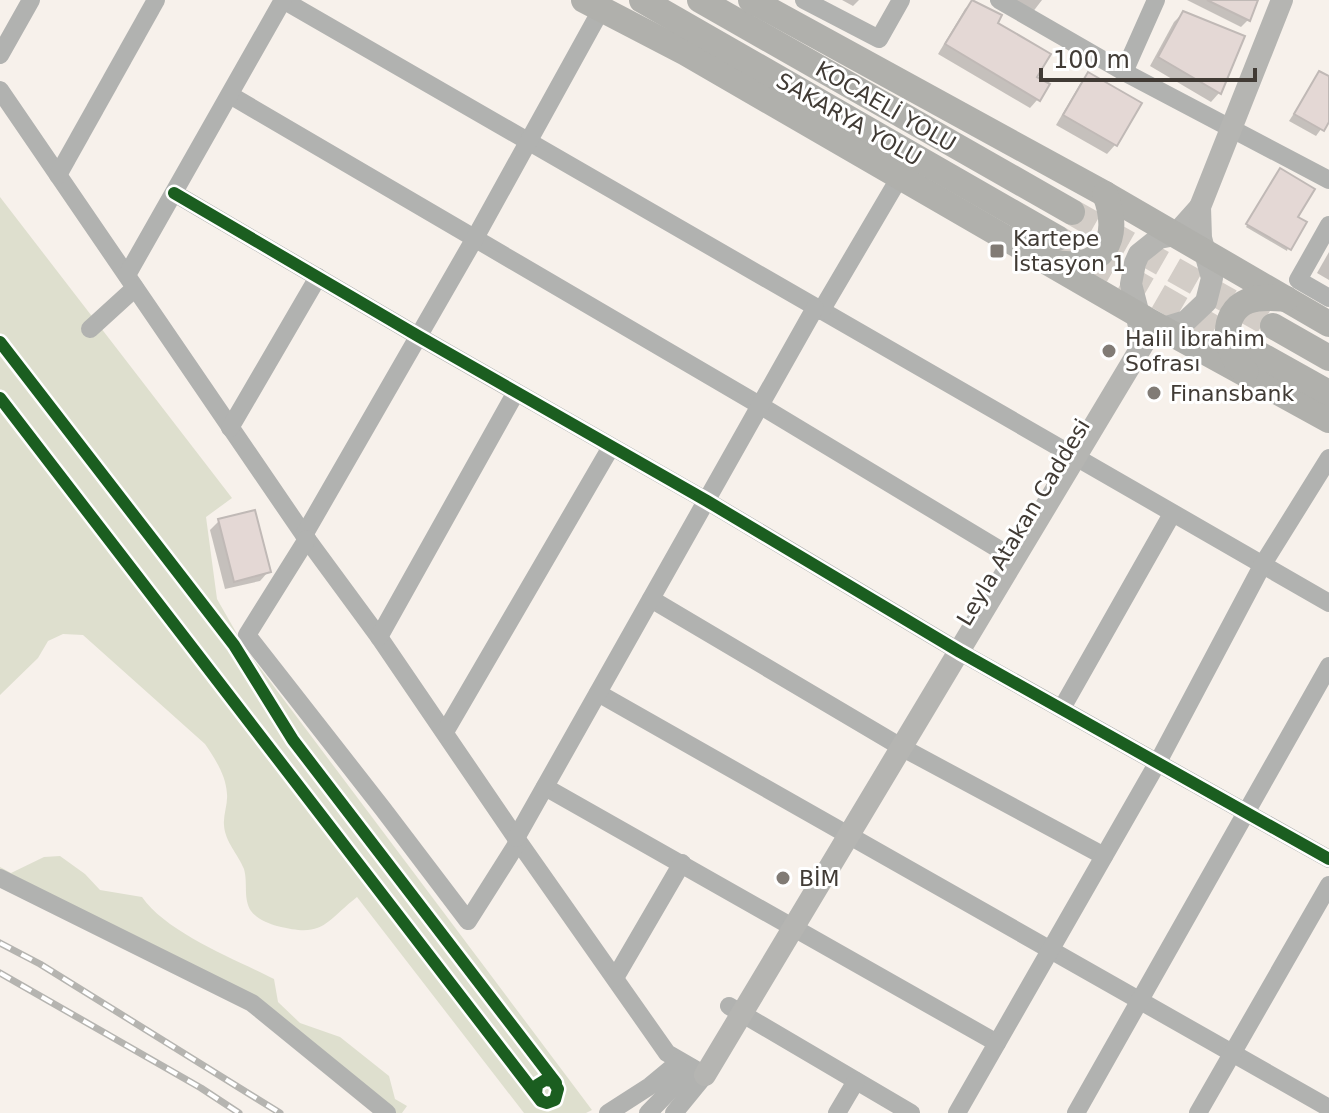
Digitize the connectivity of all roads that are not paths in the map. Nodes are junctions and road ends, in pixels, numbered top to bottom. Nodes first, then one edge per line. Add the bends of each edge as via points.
1 (31, 0) edge
2 (156, 0) edge
3 (283, 0) edge
4 (642, 0) edge
5 (700, 0) edge
6 (753, 0) edge
7 (804, 0) edge
8 (901, 0) edge
9 (999, 0) edge
10 (1156, 0) edge
11 (1282, 0) edge
12 (598, 3) edge
13 (0, 55) edge
14 (1124, 72) junction
15 (0, 90) edge
16 (230, 95) junction
17 (1230, 129) junction
18 (528, 142) junction
19 (58, 175) junction
20 (901, 175) junction
21 (1329, 180) edge
22 (174, 193) junction
23 (1105, 194) junction
24 (1200, 207) junction
25 (1072, 212) tunnel mouth
26 (1329, 225) edge
27 (1175, 235) junction
28 (475, 238) junction
29 (1053, 250) junction
30 (1203, 250) junction
31 (318, 277) junction
32 (131, 282) junction
33 (1329, 298) edge
34 (1286, 299) junction
35 (818, 310) junction
36 (1329, 324) edge
37 (1273, 326) tunnel mouth
38 (90, 329) dead end
39 (1143, 334) junction
40 (418, 336) junction
41 (1257, 353) tunnel mouth
42 (1329, 358) edge
43 (1261, 383) junction
44 (516, 392) junction
45 (1329, 393) edge
46 (761, 406) junction
47 (1329, 420) edge
48 (230, 428) junction
49 (611, 447) junction
50 (1071, 455) junction
51 (1329, 458) edge
52 (707, 501) junction
53 (1172, 514) junction
54 (305, 537) junction
55 (1010, 556) junction
56 (1263, 564) junction
57 (651, 599) junction
58 (1329, 603) edge
59 (379, 637) junction
60 (955, 648) junction
61 (1329, 666) edge
62 (598, 693) junction
63 (1062, 708) junction
64 (445, 732) junction
65 (895, 744) junction
66 (1158, 762) junction
67 (545, 787) junction
68 (1247, 813) junction
69 (842, 832) junction
70 (517, 840) junction
71 (1104, 856) junction
72 (1329, 859) edge
73 (682, 863) junction
74 (0, 878) edge
75 (1329, 885) edge
76 (787, 924) junction
77 (1051, 949) junction
78 (615, 978) junction
79 (1140, 1000) junction
80 (736, 1009) junction
81 (997, 1043) junction
82 (1232, 1053) junction
83 (692, 1068) junction
84 (856, 1081) junction
85 (1324, 1104) edge
86 (387, 1113) edge
87 (608, 1113) edge
88 (648, 1113) edge
89 (674, 1113) edge
90 (837, 1113) edge
91 (911, 1113) edge
92 (957, 1113) edge
93 (1076, 1113) edge
94 (1198, 1113) edge

1 - 13 street
2 - 19 street
3 - 16 street
3 - 18 street
4 - 29 highway, SAKARYA YOLU
5 - 25 highway, KOCAELİ YOLU
6 - 23 highway
7 - 8 street via 879,39
9 - 14 street
10 - 14 street
11 - 17 main road
12 - 18 street
12 - 20 highway
14 - 17 street
15 - 19 street
16 - 22 street
16 - 28 street
17 - 21 street
17 - 24 main road
18 - 28 street
18 - 35 street
19 - 32 street
20 - 29 highway
20 - 35 street
22 - 31 street
22 - 32 street
23 - 27 highway
23 - 29 highway via 1113,225 1097,256 1067,266
24 - 27 main road
24 - 30 main road
26 - 33 street via 1298,280
27 - 30 highway
27 - 39 main road via 1149,243 1135,263 1131,284
28 - 40 street
28 - 46 street
29 - 39 highway
30 - 34 highway
30 - 39 main road via 1212,278 1206,302 1186,321
31 - 40 street
31 - 48 street
32 - 38 street
32 - 48 street
34 - 36 highway
34 - 43 highway via 1244,302 1231,319 1228,340 1235,360
35 - 46 street
35 - 50 street
37 - 42 highway
39 - 43 highway via 1202,350
39 - 50 main road, Leyla Atakan Caddesi
40 - 44 street
40 - 54 street
41 - 45 highway
43 - 47 highway
44 - 49 street
44 - 59 street
46 - 52 street
46 - 55 street
48 - 54 street
49 - 52 street
49 - 64 street
50 - 53 street
50 - 55 main road, Leyla Atakan Caddesi
51 - 56 street
52 - 57 street
52 - 60 street
53 - 56 street
53 - 63 street
54 - 59 street
54 - 70 street via 247,635 468,921
55 - 60 main road, Leyla Atakan Caddesi
56 - 58 street
56 - 66 street
57 - 62 street
57 - 65 street
59 - 64 street
60 - 63 street
60 - 65 main road, Leyla Atakan Caddesi
61 - 68 street
62 - 67 street
62 - 69 street
63 - 66 street
64 - 70 street
65 - 69 main road, Leyla Atakan Caddesi
65 - 71 street
66 - 68 street
66 - 71 street
67 - 70 street
67 - 73 street
68 - 72 street
68 - 79 street
69 - 76 main road, Leyla Atakan Caddesi
69 - 77 street
70 - 78 street
71 - 77 street
73 - 76 street
73 - 78 street
74 - 86 street via 252,1003
75 - 82 street
76 - 80 main road, Leyla Atakan Caddesi
76 - 81 street
77 - 79 street
77 - 81 street
78 - 83 street via 667,1053
79 - 82 street
79 - 93 street
80 - 83 main road, Leyla Atakan Caddesi
80 - 84 street
81 - 92 street
82 - 85 street
82 - 94 street
83 - 87 street
83 - 88 street, Leyla Atakan Caddesi
83 - 89 street, Leyla Atakan Caddesi
84 - 90 street
84 - 91 street

